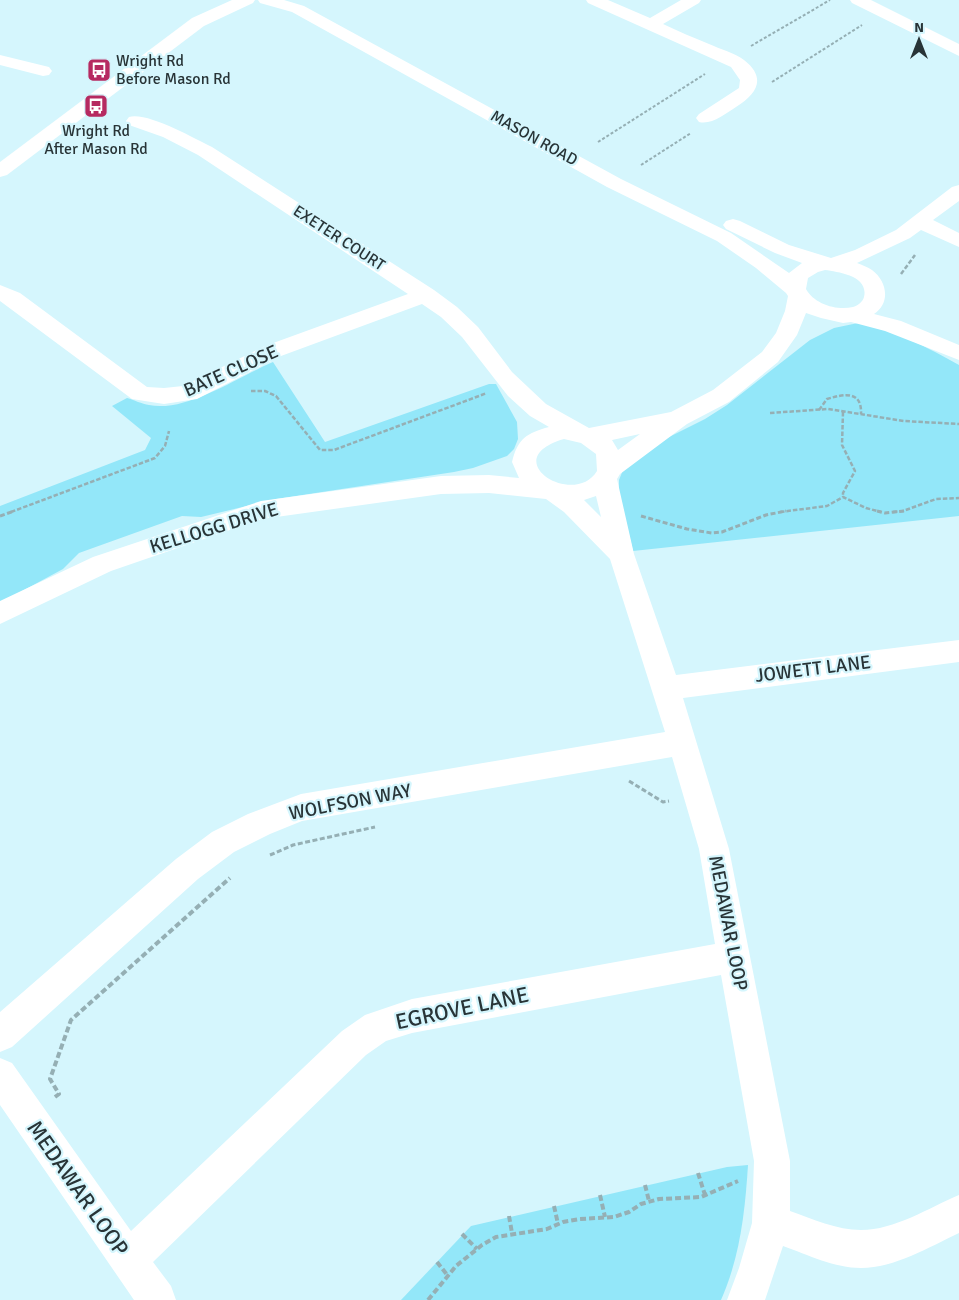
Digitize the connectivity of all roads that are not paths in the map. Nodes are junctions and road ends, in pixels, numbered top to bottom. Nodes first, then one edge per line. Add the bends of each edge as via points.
1 (209, 0) edge
2 (247, 0) edge
3 (266, 0) edge
4 (310, 0) edge
5 (594, 0) edge
6 (693, 0) edge
7 (862, 1) edge
8 (650, 25) junction
9 (959, 51) edge
10 (0, 60) edge
11 (43, 70) dead end
12 (705, 118) dead end
13 (135, 120) dead end
14 (0, 152) edge
15 (0, 171) edge
16 (959, 191) edge
17 (921, 222) junction
18 (903, 234) junction
19 (959, 241) edge
20 (830, 264) junction
21 (875, 287) junction
22 (0, 292) edge
23 (797, 293) junction
24 (426, 295) junction
25 (844, 314) junction
26 (777, 350) junction
27 (955, 351) edge
28 (516, 390) junction
29 (679, 418) junction
30 (583, 434) junction
31 (527, 450) junction
32 (608, 474) junction
33 (441, 485) junction
34 (551, 491) junction
35 (621, 554) junction
36 (0, 613) edge
37 (959, 651) edge
38 (666, 688) junction
39 (684, 742) junction
40 (734, 956) junction
41 (0, 1035) edge
42 (0, 1075) edge
43 (959, 1214) edge
44 (771, 1223) junction
45 (128, 1260) junction
46 (157, 1300) edge
47 (746, 1300) edge

1 - 14 street
2 - 15 street via 198,22
3 - 23 street, MASON ROAD via 298,9 614,183 724,237 764,263
4 - 20 street, MASON ROAD via 537,124 754,236 782,249
5 - 8 street
6 - 8 street
7 - 9 street
8 - 12 street via 730,58 749,78 750,86 745,93
10 - 11 street
13 - 24 street, EXETER COURT via 205,151
16 - 17 street
17 - 18 street
17 - 19 street
18 - 20 street via 862,254
18 - 21 street via 889,255
20 - 21 street via 863,273
20 - 23 street via 812,266 802,272 796,280
21 - 25 street via 874,303 864,311
21 - 27 street via 886,301
22 - 24 street, BATE CLOSE via 140,392 163,397 189,393 273,351
23 - 25 street via 811,306 829,313
23 - 26 street via 791,325
24 - 28 street, EXETER COURT via 470,332
25 - 26 street
25 - 27 street via 893,326
26 - 29 street via 721,396
28 - 30 street, EXETER COURT via 538,410
28 - 31 street, EXETER COURT via 526,416
29 - 30 street
29 - 32 street
30 - 31 street via 552,433 540,437
30 - 32 street via 606,449 610,459
31 - 33 street, KELLOGG DRIVE via 495,469
31 - 34 street via 524,463 527,474 535,483
32 - 34 street via 588,491 575,494
32 - 35 street, MEDAWAR LOOP
33 - 34 street, KELLOGG DRIVE via 489,484
33 - 36 street, KELLOGG DRIVE via 261,510 102,564
34 - 35 street, MEDAWAR LOOP via 573,505
35 - 38 street, MEDAWAR LOOP
37 - 38 street, JOWETT LANE
38 - 39 street, MEDAWAR LOOP
39 - 40 street, MEDAWAR LOOP via 714,849
39 - 41 street, WOLFSON WAY via 301,808 259,824 224,842 187,869
40 - 44 street, MEDAWAR LOOP via 772,1162
40 - 45 street, EGROVE LANE via 412,1016 377,1027 354,1043
42 - 45 street, MEDAWAR LOOP
43 - 44 street via 870,1249 839,1246
44 - 47 street, MEDAWAR LOOP
45 - 46 street, MEDAWAR LOOP

